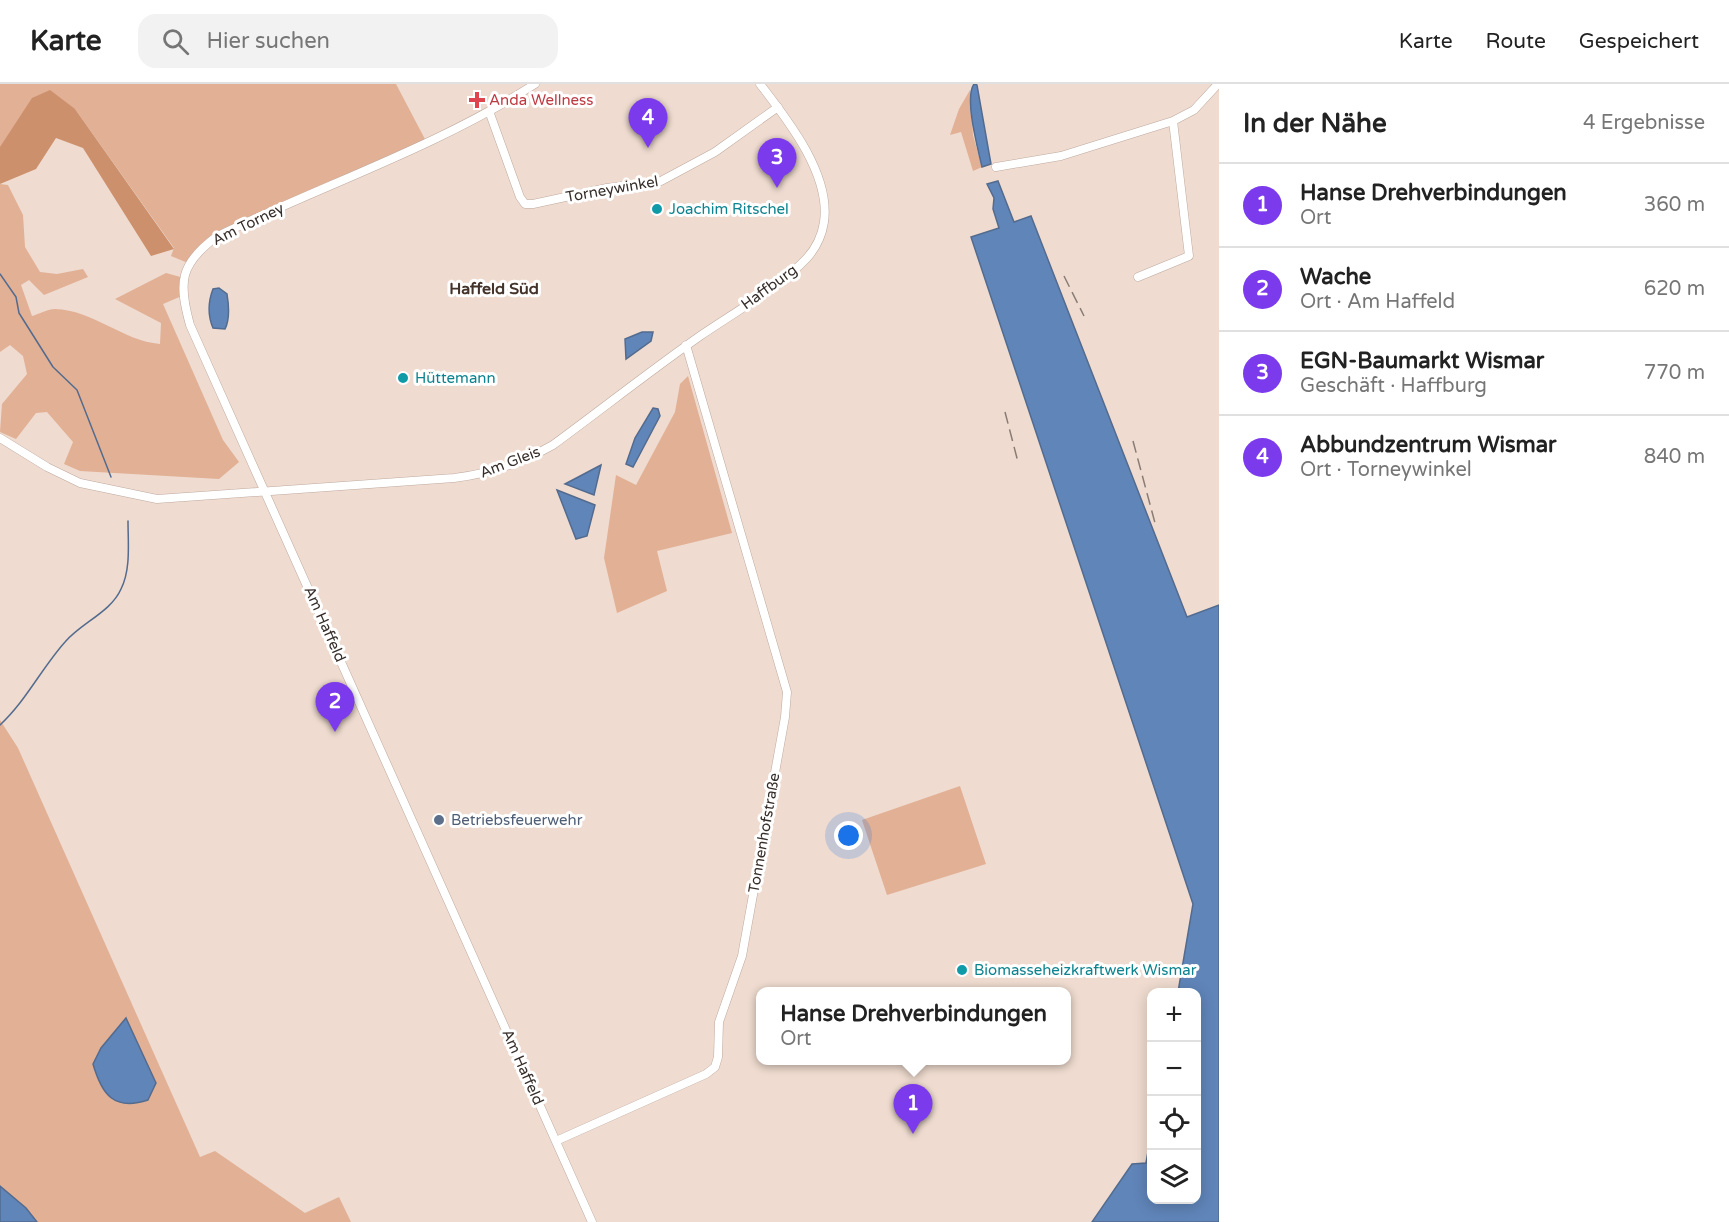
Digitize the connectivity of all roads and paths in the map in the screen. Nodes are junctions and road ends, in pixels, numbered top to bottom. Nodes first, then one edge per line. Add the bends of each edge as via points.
1 (534, 84) edge
2 (760, 84) edge
3 (1218, 84) edge
4 (778, 107) junction
5 (489, 111) junction
6 (1173, 121) junction
7 (996, 167) dead end
8 (1138, 277) dead end
9 (686, 345) junction
10 (0, 438) edge
11 (265, 493) junction
12 (556, 1141) junction
13 (592, 1222) edge

1 - 5 street, Am Torney
2 - 4 street, Haffburg
3 - 6 street via 1194,110
4 - 5 street, Torneywinkel via 716,153 661,181 533,204 525,204 520,197
4 - 9 street, Haffburg via 800,138 813,166 825,208 821,234 797,268
5 - 11 street, Am Torney via 383,164 216,237 188,263 184,295 190,325
6 - 7 street via 1061,156
6 - 8 street via 1189,256
9 - 11 street, Am Gleis via 553,445 495,471 454,478
9 - 12 street, Tonnenhofstraße via 787,692 785,717 742,956 718,1030 715,1067
10 - 11 street via 55,471 110,491 157,499
11 - 12 street, Am Haffeld
12 - 13 street

